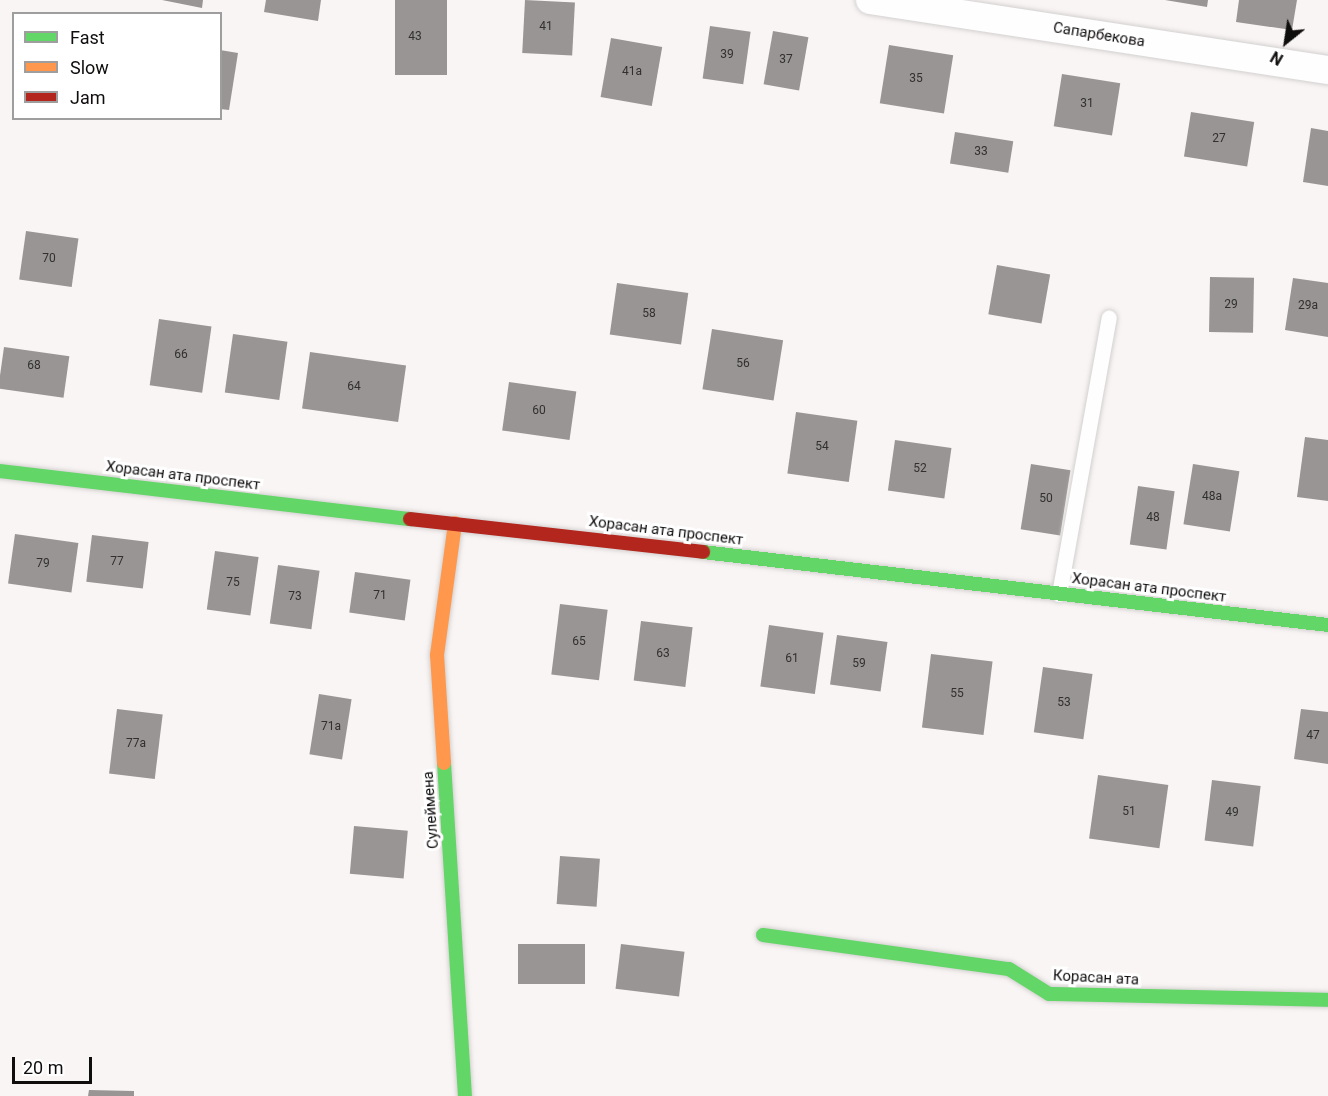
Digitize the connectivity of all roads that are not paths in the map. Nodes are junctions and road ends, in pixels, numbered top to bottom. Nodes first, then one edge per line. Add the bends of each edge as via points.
1 (870, 0) edge
2 (1328, 70) edge
3 (1109, 317) dead end
4 (0, 471) edge
5 (455, 524) junction
6 (1059, 594) junction
7 (1328, 625) edge
8 (763, 935) dead end
9 (1328, 1000) edge
10 (465, 1096) edge

1 - 2 street, Сапарбекова
3 - 6 lane
4 - 5 main road, Хорасан ата проспект
5 - 6 main road, Хорасан ата проспект
5 - 10 main road, Сулеймена via 437,656
6 - 7 main road, Хорасан ата проспект
8 - 9 main road, Корасан ата via 1009,969 1049,994

